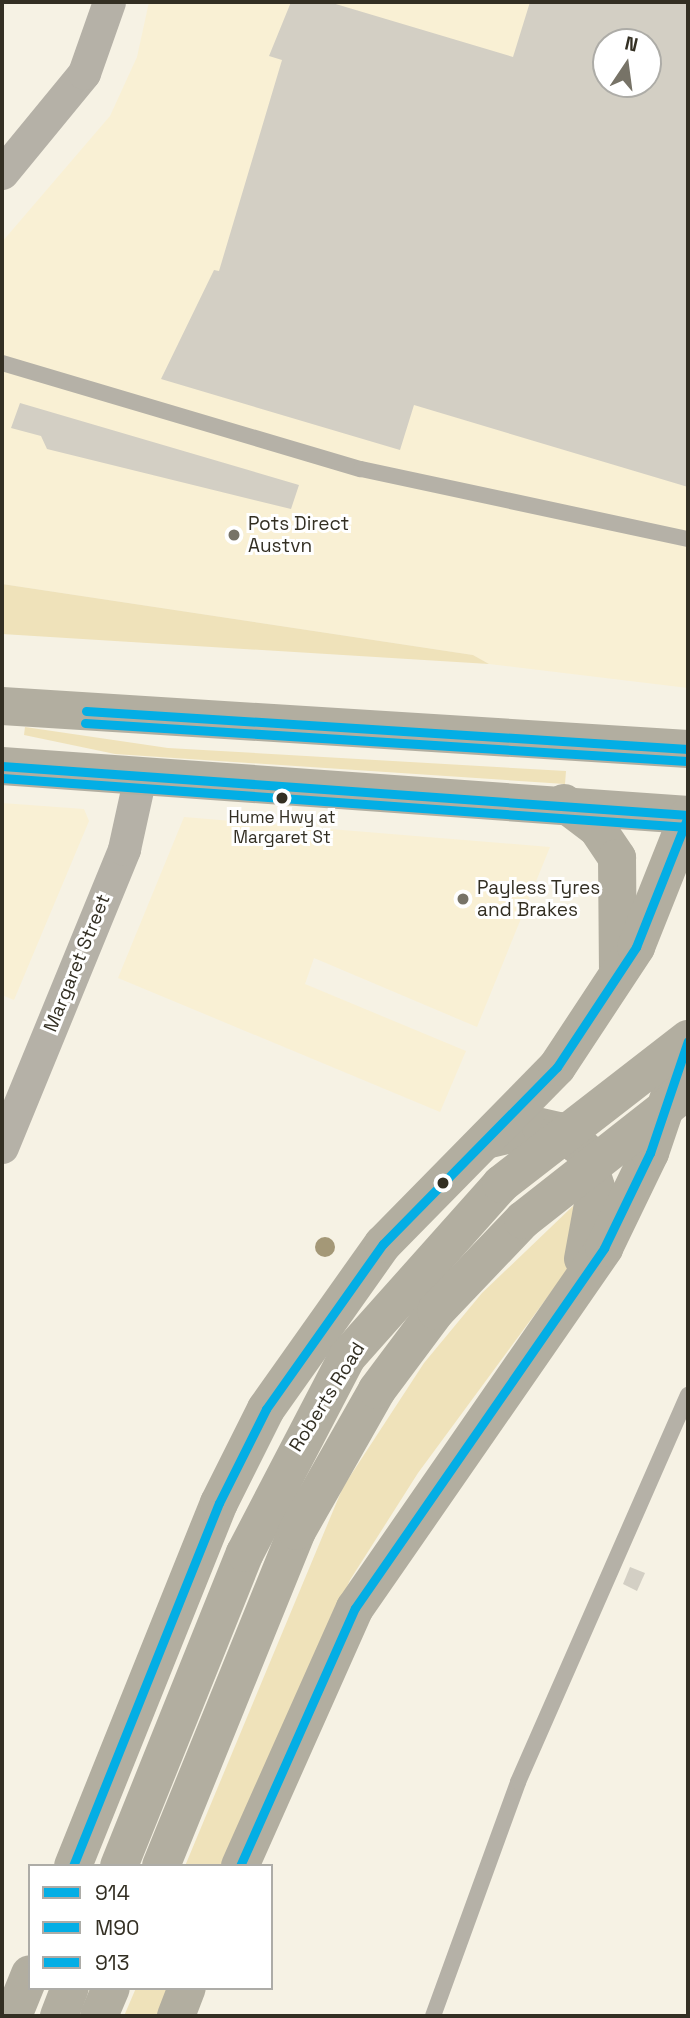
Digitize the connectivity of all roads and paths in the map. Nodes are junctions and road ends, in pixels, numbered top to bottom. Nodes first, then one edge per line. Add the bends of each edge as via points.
1 (109, 2) edge
2 (2, 173) edge
3 (2, 363) edge
4 (688, 539) edge
5 (2, 706) edge
6 (688, 749) edge
7 (2, 766) edge
8 (140, 776) junction
9 (564, 803) junction
10 (688, 816) edge
11 (618, 977) junction
12 (688, 1040) edge
13 (688, 1090) edge
14 (489, 1139) junction
15 (2, 1147) edge
16 (571, 1301) junction
17 (688, 1395) edge
18 (74, 1864) edge
19 (121, 1864) edge
20 (162, 1864) edge
21 (241, 1864) edge
22 (28, 1980) edge
23 (69, 1990) edge
24 (110, 1990) edge
25 (186, 1990) edge
26 (13, 2016) edge
27 (59, 2016) edge
28 (99, 2016) edge
29 (176, 2016) edge
30 (433, 2016) edge

1 - 2 street via 84,73
3 - 4 lane via 361,469
5 - 6 highway
7 - 8 highway
8 - 9 highway
8 - 15 street, Margaret Street via 124,849
9 - 10 highway
9 - 11 highway via 597,828 617,858
10 - 11 highway
11 - 14 highway via 557,1067
12 - 16 highway via 629,1200
12 - 19 highway, Roberts Road, bridge via 501,1184 347,1357 245,1553
13 - 20 highway, Roberts Road, bridge via 523,1220 436,1311 377,1390 297,1531
14 - 16 highway via 541,1127 559,1130 584,1150 596,1188
14 - 18 highway via 383,1244 266,1409 219,1503
16 - 21 highway via 412,1517 355,1608
17 - 30 lane via 518,1782
22 - 26 highway
23 - 27 highway
24 - 28 highway
25 - 29 highway

